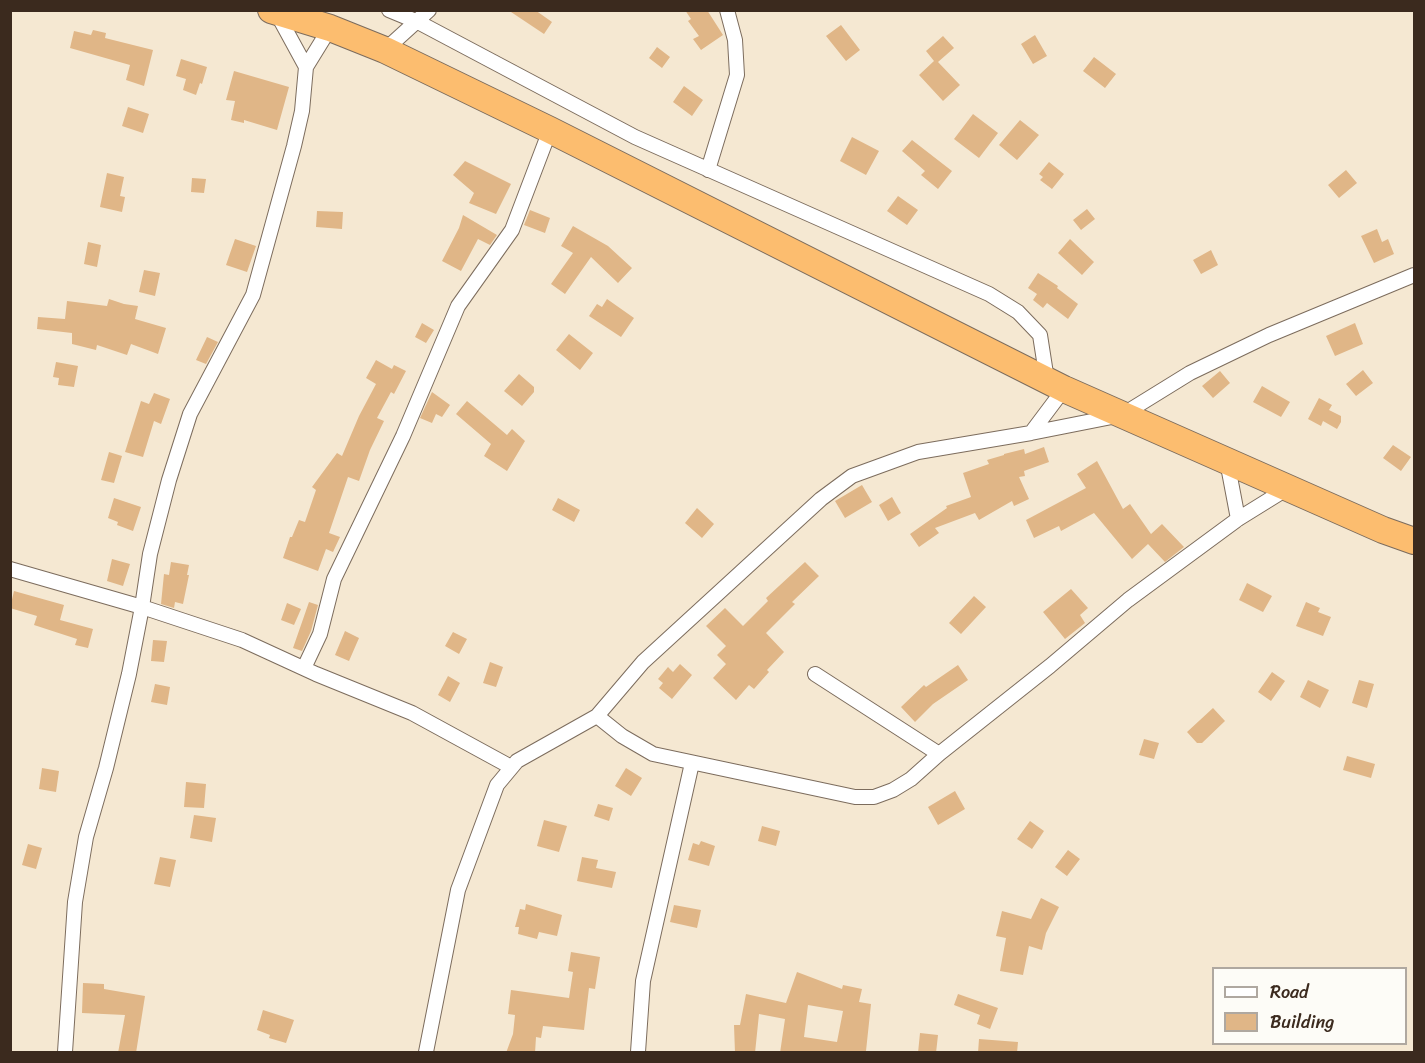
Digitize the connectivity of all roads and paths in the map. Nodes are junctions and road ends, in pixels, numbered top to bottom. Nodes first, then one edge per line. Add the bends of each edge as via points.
1 (389, 10) edge
2 (429, 10) edge
3 (727, 10) edge
4 (274, 11) edge
5 (418, 22) junction
6 (330, 28) junction
7 (385, 50) junction
8 (306, 67) junction
9 (550, 130) junction
10 (708, 170) junction
11 (1414, 275) edge
12 (1056, 384) junction
13 (1122, 416) junction
14 (1031, 433) junction
15 (1227, 461) junction
16 (1288, 488) junction
17 (1238, 519) junction
18 (1414, 541) edge
19 (10, 569) edge
20 (142, 607) junction
21 (304, 668) junction
22 (815, 674) dead end
23 (597, 716) junction
24 (939, 754) junction
25 (692, 763) junction
26 (511, 767) junction
27 (65, 1053) edge
28 (426, 1053) edge
29 (638, 1053) edge

1 - 5 street
2 - 5 street
3 - 10 street via 735,40 737,75
4 - 6 highway
4 - 8 street
5 - 7 street
5 - 10 street via 634,137
6 - 7 highway
6 - 8 street
7 - 9 highway
8 - 20 street via 302,111 254,295 190,414 168,480
9 - 12 highway
9 - 21 street via 512,230 458,306 403,436 334,579 320,634
10 - 12 street via 989,294 1018,312 1040,334
11 - 13 street via 1269,334 1190,373
12 - 13 highway
12 - 14 street
13 - 14 street
13 - 15 highway
14 - 23 street via 918,452 852,476 821,499 643,662
15 - 16 highway
15 - 17 street
16 - 17 street
16 - 18 highway
17 - 24 street via 1128,600
19 - 20 street
20 - 21 street via 242,640
20 - 27 street via 129,674 84,848 75,902
21 - 26 street via 412,713
22 - 24 street
23 - 25 street via 653,754
23 - 26 street
24 - 25 street via 911,779 874,797 855,797
25 - 29 street via 643,981
26 - 28 street via 497,785 458,890

